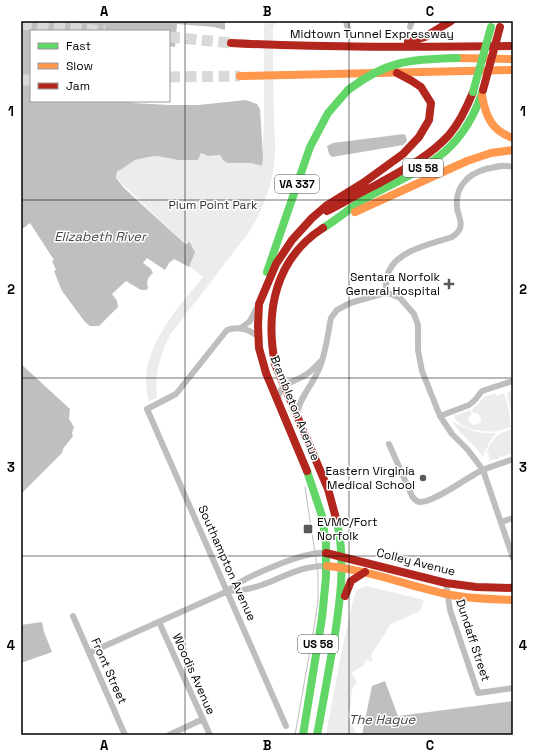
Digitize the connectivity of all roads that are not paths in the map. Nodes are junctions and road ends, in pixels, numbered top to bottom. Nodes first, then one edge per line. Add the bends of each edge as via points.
1 (346, 21) edge
2 (452, 21) edge
3 (460, 21) edge
4 (501, 23) edge
5 (492, 24) edge
6 (348, 29) dead end
7 (431, 34) junction
8 (513, 41) edge
9 (415, 42) junction
10 (492, 42) junction
11 (231, 43) tunnel mouth
12 (357, 46) junction
13 (463, 46) junction
14 (513, 46) edge
15 (513, 58) edge
16 (513, 70) edge
17 (395, 72) junction
18 (240, 76) tunnel mouth
19 (482, 93) junction
20 (513, 138) edge
21 (513, 150) edge
22 (513, 167) edge
23 (312, 218) junction
24 (336, 220) junction
25 (385, 293) junction
26 (259, 304) junction
27 (241, 328) junction
28 (258, 337) junction
29 (323, 359) junction
30 (513, 381) edge
31 (284, 386) junction
32 (278, 403) junction
33 (440, 416) junction
34 (297, 418) junction
35 (389, 444) dead end
36 (513, 459) edge
37 (483, 470) junction
38 (513, 518) edge
39 (501, 522) junction
40 (326, 552) junction
41 (342, 556) junction
42 (513, 558) edge
43 (327, 566) junction
44 (342, 567) junction
45 (365, 572) junction
46 (446, 583) junction
47 (513, 588) edge
48 (228, 591) junction
49 (447, 594) junction
50 (513, 600) edge
51 (73, 616) dead end
52 (159, 622) junction
53 (336, 627) junction
54 (88, 653) junction
55 (513, 688) edge
56 (203, 719) junction
57 (286, 726) dead end
58 (125, 735) edge
59 (169, 735) edge
60 (210, 735) edge
61 (303, 735) edge
62 (318, 735) edge

1 - 6 street
2 - 7 main road
3 - 7 main road via 445,31
4 - 19 main road, Brambleton Avenue / US 58, bridge
5 - 23 main road, Brambleton Avenue, bridge via 470,102 455,128 426,156
7 - 9 main road
8 - 10 main road
9 - 10 main road
9 - 12 main road
10 - 13 main road
11 - 12 main road, Midtown Tunnel Expressway
12 - 13 main road, Midtown Tunnel Expressway
13 - 14 main road, Midtown Tunnel Expressway
15 - 26 main road, VA 337, bridge via 418,59 399,62 376,70 348,90 328,113 310,146 262,285
16 - 17 main road
17 - 18 main road, US 58
17 - 23 main road, US 58 via 415,82 429,98 431,116 425,130 395,161
19 - 20 main road via 486,116 492,126
19 - 24 main road, Brambleton Avenue / US 58 via 466,127 444,153 354,206
21 - 24 main road via 491,153 467,161
22 - 25 street via 484,169 465,180 457,197 461,223 457,233 410,251 399,258 388,273
23 - 26 main road, Brambleton Avenue / US 58 via 299,231 276,264
24 - 31 main road, Brambleton Avenue / US 58 via 303,245 288,264 277,287 271,307 269,333 275,364
25 - 29 street via 350,303 337,310 331,318
25 - 33 street via 400,298 417,320 422,371
26 - 27 street via 253,317
26 - 28 main road, Brambleton Avenue / US 58
27 - 28 street
27 - 48 street, Southampton Avenue via 226,330 176,394 149,408
28 - 32 main road, Brambleton Avenue / US 58 via 264,367
29 - 31 street via 311,371
29 - 34 street via 298,407
30 - 33 street via 482,391 469,405
31 - 32 street
31 - 34 main road, Brambleton Avenue / US 58
32 - 40 main road, Brambleton Avenue / US 58 via 316,495
33 - 37 street
34 - 41 main road, Brambleton Avenue / US 58 via 332,499
35 - 37 street via 412,496 417,501 424,501 449,490
36 - 37 street
37 - 39 street
38 - 39 street
39 - 42 street
40 - 41 main road, Colley Avenue
40 - 43 main road, Brambleton Avenue / US 58
40 - 48 street, Colley Avenue via 311,553 293,559 236,584
41 - 44 main road, Brambleton Avenue / US 58
41 - 46 main road, Colley Avenue
43 - 44 main road, Colley Avenue
43 - 48 street, Colley Avenue via 306,568 259,586
43 - 61 main road, Brambleton Avenue / US 58 via 322,618
44 - 45 main road, Colley Avenue
44 - 53 main road, Brambleton Avenue / US 58
45 - 49 main road, Colley Avenue
45 - 53 main road via 349,582
46 - 47 main road, Colley Avenue
46 - 49 street, Dundaff Street
48 - 52 street, Colley Avenue
48 - 57 street, Southampton Avenue
49 - 50 main road, Colley Avenue
49 - 55 street, Dundaff Street via 478,693
51 - 54 street, Front Street
52 - 54 street, Colley Avenue
52 - 56 street, Woodis Avenue
53 - 62 main road, Brambleton Avenue / US 58
54 - 58 street, Front Street
56 - 59 street
56 - 60 street, Woodis Avenue

